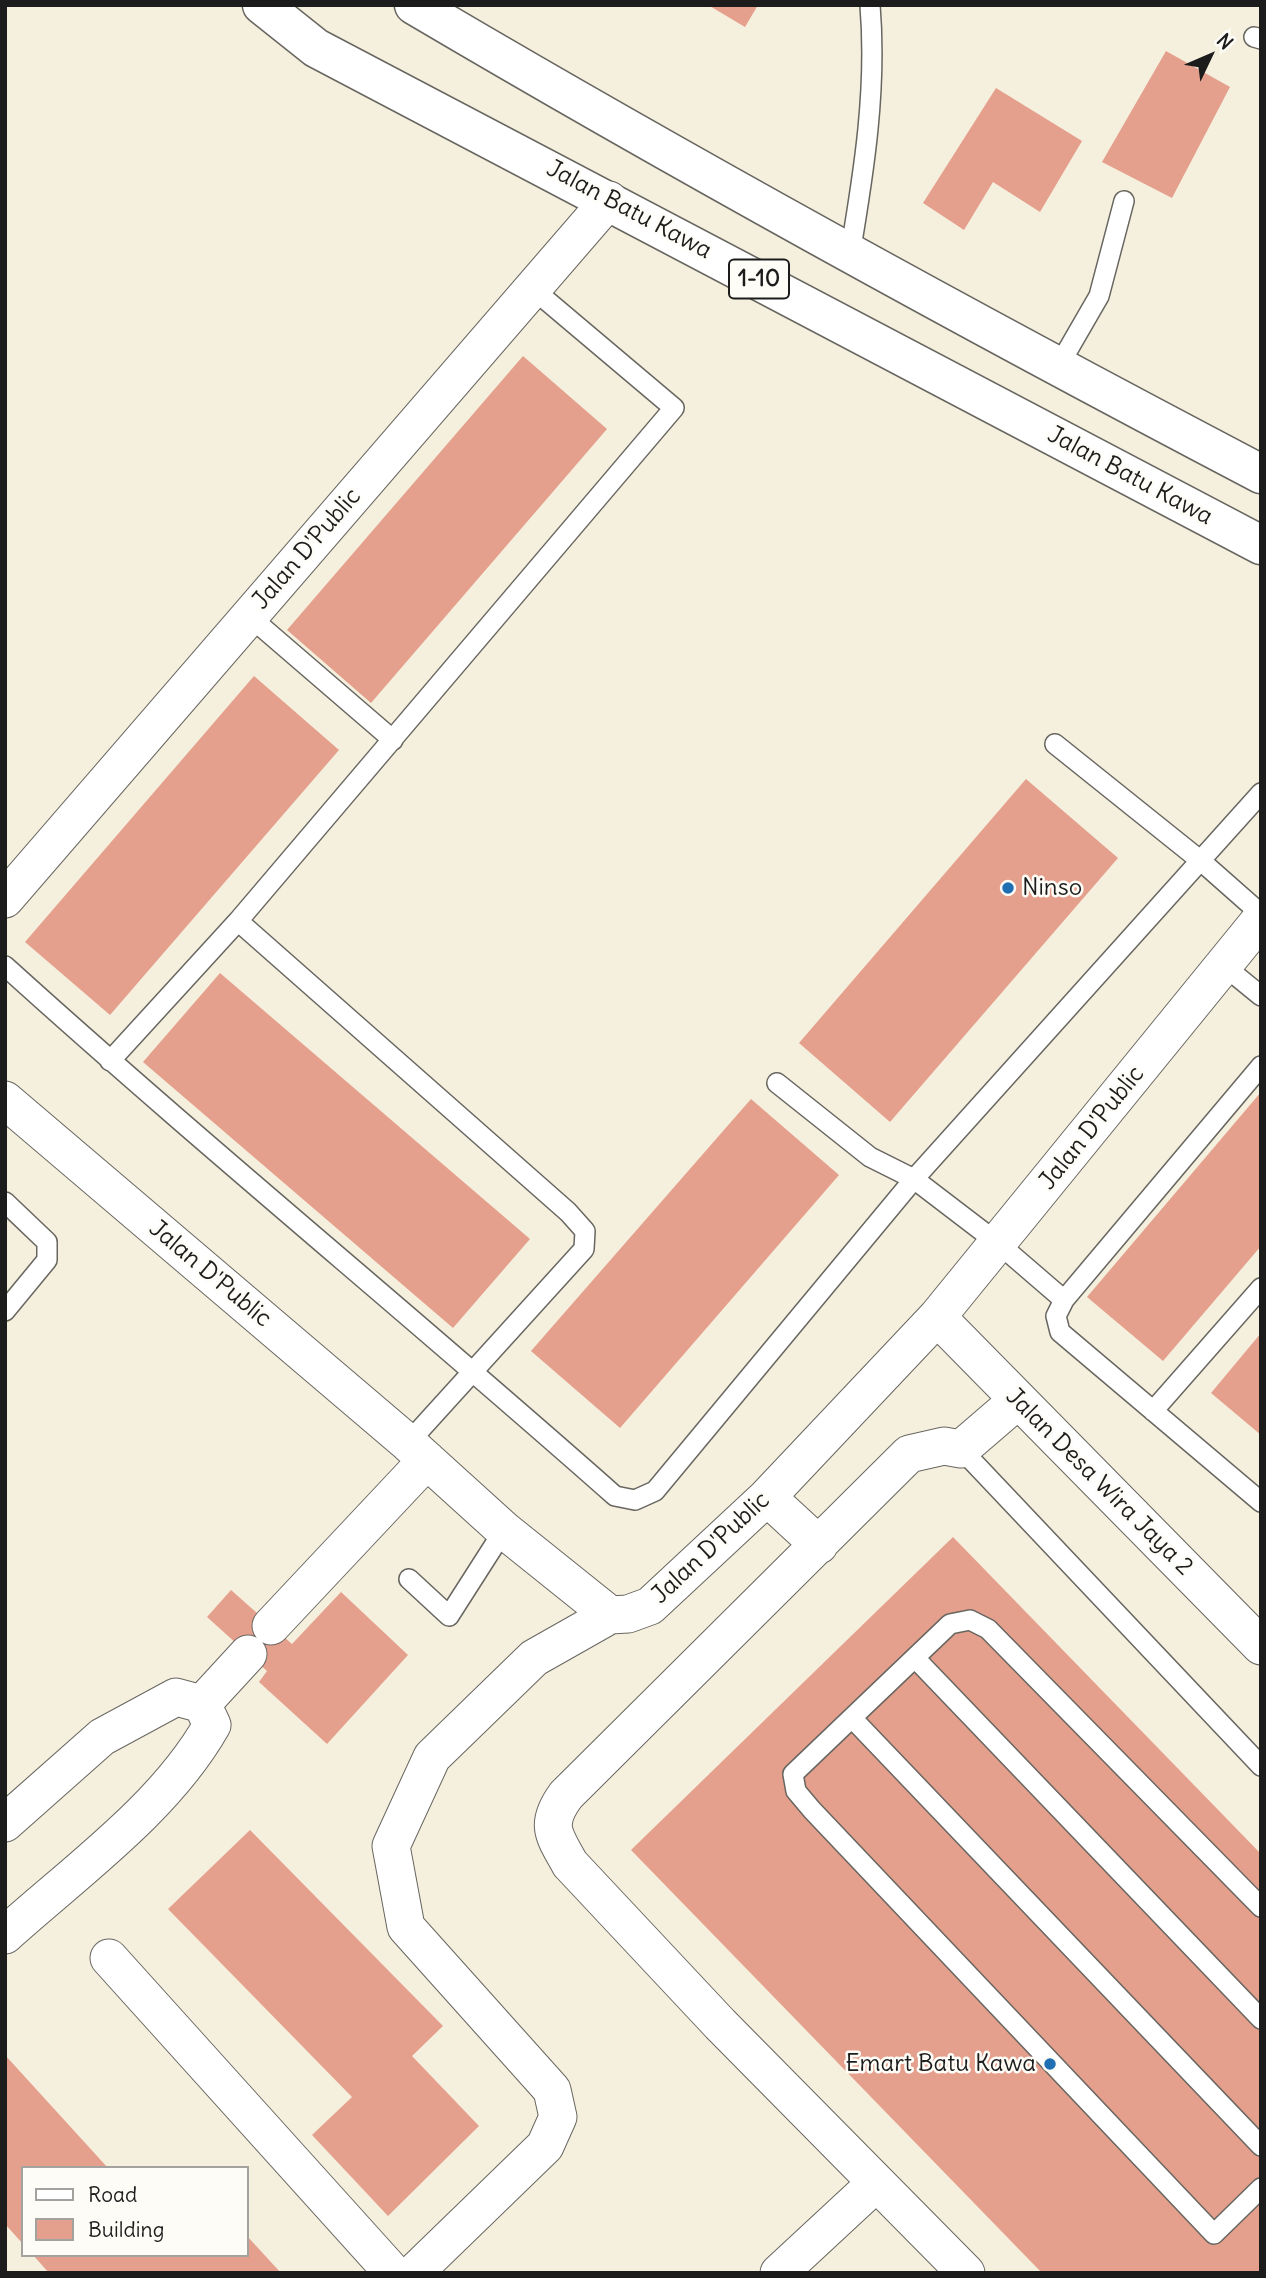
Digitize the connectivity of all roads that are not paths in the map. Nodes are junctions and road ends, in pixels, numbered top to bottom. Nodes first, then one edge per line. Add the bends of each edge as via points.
1 (262, 5) edge
2 (414, 5) edge
3 (870, 5) edge
4 (609, 200) junction
5 (1124, 201) dead end
6 (850, 254) junction
7 (533, 289) junction
8 (1058, 367) junction
9 (1261, 474) edge
10 (1261, 545) edge
11 (249, 616) junction
12 (393, 740) junction
13 (1055, 744) dead end
14 (1261, 793) edge
15 (1200, 861) junction
16 (5, 899) edge
17 (1261, 917) edge
18 (238, 921) junction
19 (1223, 965) junction
20 (5, 966) edge
21 (1261, 996) edge
22 (110, 1061) junction
23 (1261, 1066) edge
24 (777, 1083) dead end
25 (5, 1100) edge
26 (914, 1180) junction
27 (5, 1202) edge
28 (999, 1244) junction
29 (1261, 1288) edge
30 (1064, 1300) junction
31 (5, 1311) edge
32 (937, 1317) junction
33 (472, 1370) junction
34 (1018, 1400) junction
35 (1153, 1411) junction
36 (961, 1449) junction
37 (418, 1451) junction
38 (767, 1497) junction
39 (1261, 1502) edge
40 (504, 1530) junction
41 (820, 1545) junction
42 (409, 1579) dead end
43 (610, 1615) junction
44 (271, 1626) dead end
45 (1261, 1646) edge
46 (248, 1654) dead end
47 (915, 1658) junction
48 (202, 1704) junction
49 (852, 1718) junction
50 (1261, 1766) edge
51 (5, 1823) edge
52 (1261, 1907) edge
53 (5, 1935) edge
54 (109, 1958) dead end
55 (1261, 2019) edge
56 (1261, 2146) edge
57 (876, 2183) junction
58 (1261, 2188) edge
59 (393, 2273) edge
60 (414, 2273) edge
61 (779, 2273) edge
62 (966, 2273) edge

1 - 4 highway, Jalan Batu Kawa / 1-10 via 316,48
2 - 6 highway, 1-10
3 - 6 lane via 873,37 867,150
4 - 7 street, Jalan D'Public
4 - 10 highway, Jalan Batu Kawa / 1-10
5 - 8 lane via 1099,296
6 - 8 highway, 1-10
7 - 11 street, Jalan D'Public
7 - 12 lane via 674,408
8 - 9 highway, 1-10
11 - 12 lane
11 - 16 street, Jalan D'Public
12 - 18 lane
13 - 15 lane
14 - 15 lane
15 - 17 lane
15 - 26 lane
17 - 19 street, Jalan D'Public
18 - 22 lane
18 - 33 lane via 585,1231 584,1249
19 - 21 lane
19 - 28 street, Jalan D'Public
20 - 22 lane
22 - 33 lane
23 - 30 lane
24 - 26 lane via 870,1157
25 - 37 street, Jalan D'Public
26 - 28 lane
26 - 33 lane via 655,1491 635,1500 615,1496
27 - 31 lane via 47,1242 47,1260
28 - 30 lane
28 - 32 street, Jalan D'Public
29 - 35 lane
30 - 35 lane via 1056,1316 1060,1332
32 - 34 street, Jalan Desa Wira Jaya 2
32 - 38 street, Jalan D'Public
33 - 37 lane
34 - 36 street
34 - 45 street, Jalan Desa Wira Jaya 2
35 - 39 lane
36 - 41 street via 944,1446 909,1454
36 - 50 lane
37 - 40 street, Jalan D'Public
37 - 44 street
38 - 41 street
38 - 43 street, Jalan D'Public via 650,1606
40 - 42 lane via 449,1616
40 - 43 street, Jalan D'Public
41 - 57 street via 566,1795 553,1813 553,1833 570,1864
43 - 60 street via 534,1658 432,1757 391,1846 406,1927 552,2090 558,2117 545,2146
46 - 48 street
47 - 49 lane
47 - 52 lane via 950,1624 970,1620 988,1629
47 - 55 lane
48 - 51 street via 176,1697 134,1717 102,1737
48 - 53 street via 212,1724 194,1757 160,1797
49 - 56 lane
49 - 58 lane via 793,1774 796,1791 812,1810 1214,2234
54 - 59 street
57 - 61 street
57 - 62 street

